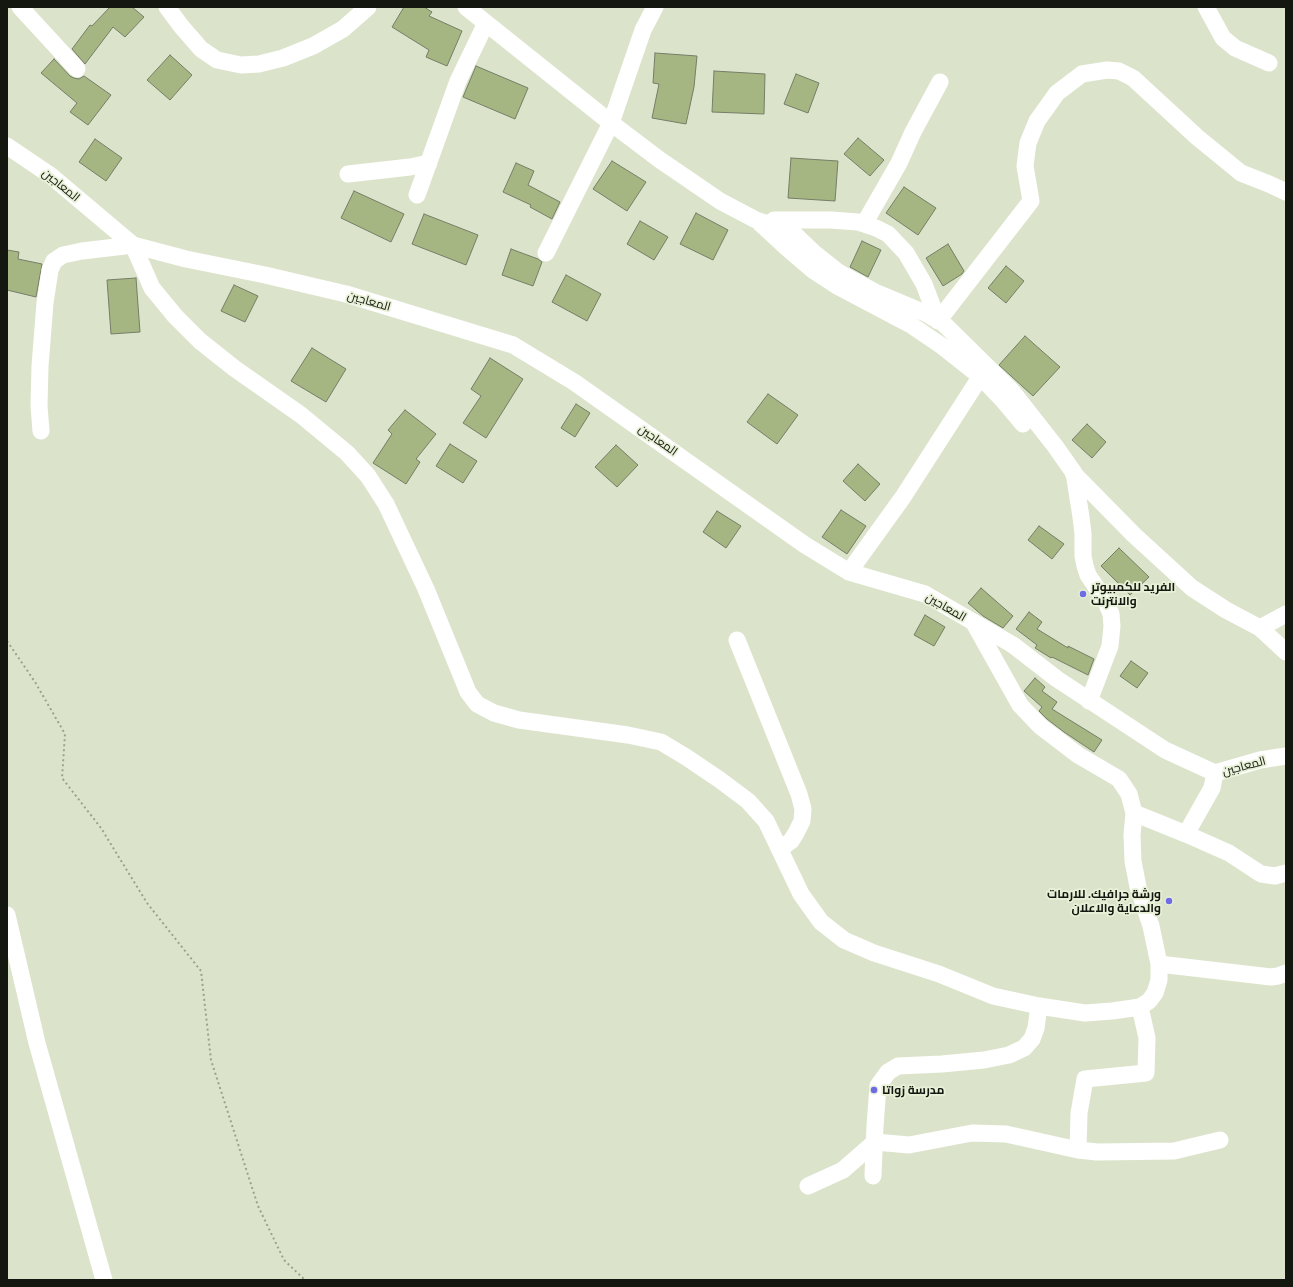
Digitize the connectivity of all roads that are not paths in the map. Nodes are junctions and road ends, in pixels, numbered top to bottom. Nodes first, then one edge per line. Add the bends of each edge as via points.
1 (20, 7) edge
2 (167, 7) edge
3 (368, 7) edge
4 (466, 7) edge
5 (655, 7) edge
6 (1206, 7) edge
7 (486, 23) junction
8 (1270, 63) dead end
9 (78, 69) dead end
10 (940, 82) dead end
11 (611, 123) junction
12 (7, 146) edge
13 (429, 163) junction
14 (348, 174) dead end
15 (1286, 192) edge
16 (417, 195) dead end
17 (756, 220) junction
18 (864, 224) junction
19 (133, 244) junction
20 (546, 253) dead end
21 (938, 321) junction
22 (983, 371) junction
23 (41, 431) dead end
24 (1074, 473) junction
25 (849, 572) junction
26 (1286, 614) edge
27 (974, 623) junction
28 (1260, 628) junction
29 (737, 640) dead end
30 (1286, 652) edge
31 (1089, 701) junction
32 (1286, 756) edge
33 (1215, 773) junction
34 (1134, 813) junction
35 (1186, 834) junction
36 (780, 849) junction
37 (1286, 873) edge
38 (7, 915) edge
39 (1159, 964) junction
40 (1286, 973) edge
41 (1039, 1006) junction
42 (1140, 1007) junction
43 (1220, 1140) dead end
44 (875, 1142) junction
45 (1078, 1150) junction
46 (873, 1176) dead end
47 (808, 1186) dead end
48 (104, 1280) edge

1 - 9 street
2 - 3 street via 201,48 217,60 242,65 283,58 313,46 343,29
4 - 7 street
5 - 11 street via 643,30
6 - 8 street via 1223,38 1235,48
7 - 11 street
7 - 13 street via 458,81
10 - 18 street via 899,163
11 - 17 street via 720,201
11 - 20 street
12 - 19 street, المعاجين via 50,175
13 - 14 street
13 - 16 street
15 - 21 street via 1241,173 1197,137 1133,78 1120,71 1107,70 1082,74 1057,93 1037,121 1028,143 1025,166 1031,201
17 - 18 street via 831,220
17 - 21 street via 791,231 838,272
17 - 22 street via 814,270 842,289 911,325
18 - 21 street via 888,234 906,253 924,284
19 - 23 street via 82,251 64,255 54,261 50,270 45,304 40,366
19 - 25 street, المعاجين via 186,259 346,294 513,345 574,382 805,545
19 - 36 street via 152,288 200,341 301,415 347,453 368,476 386,504 426,589 455,664 468,692 477,704 494,713 520,720 661,742 748,801 766,821
21 - 22 street via 958,337
22 - 24 street via 1002,399 1046,451
22 - 25 street via 903,497
24 - 28 street via 1134,535 1192,588
24 - 31 street via 1083,528 1085,566 1106,602 1112,626 1110,646
25 - 27 street, المعاجين via 926,594
26 - 28 street
27 - 31 street, المعاجين via 1014,645 1056,679
27 - 34 street via 1020,705 1040,726 1078,755 1119,778 1129,794
28 - 30 street
29 - 36 street via 803,808 802,821 796,833 791,841
31 - 33 street, المعاجين via 1165,750
32 - 33 street, المعاجين via 1260,760
33 - 35 street via 1212,788
34 - 35 street
34 - 39 street via 1134,868
35 - 37 street via 1228,853 1261,874 1275,876
36 - 41 street via 801,894 821,922 844,940 993,996
38 - 48 street via 37,1043
39 - 40 street via 1272,977
39 - 42 street via 1159,980 1155,993
41 - 42 street via 1085,1012
41 - 44 street via 1032,1039 1024,1048 1009,1055 984,1060 898,1066 888,1072 878,1086
42 - 45 street via 1147,1038 1146,1073 1085,1078 1079,1114
43 - 45 street via 1174,1151
44 - 45 street via 909,1145 972,1133 1006,1134
44 - 46 street
44 - 47 street via 843,1170

